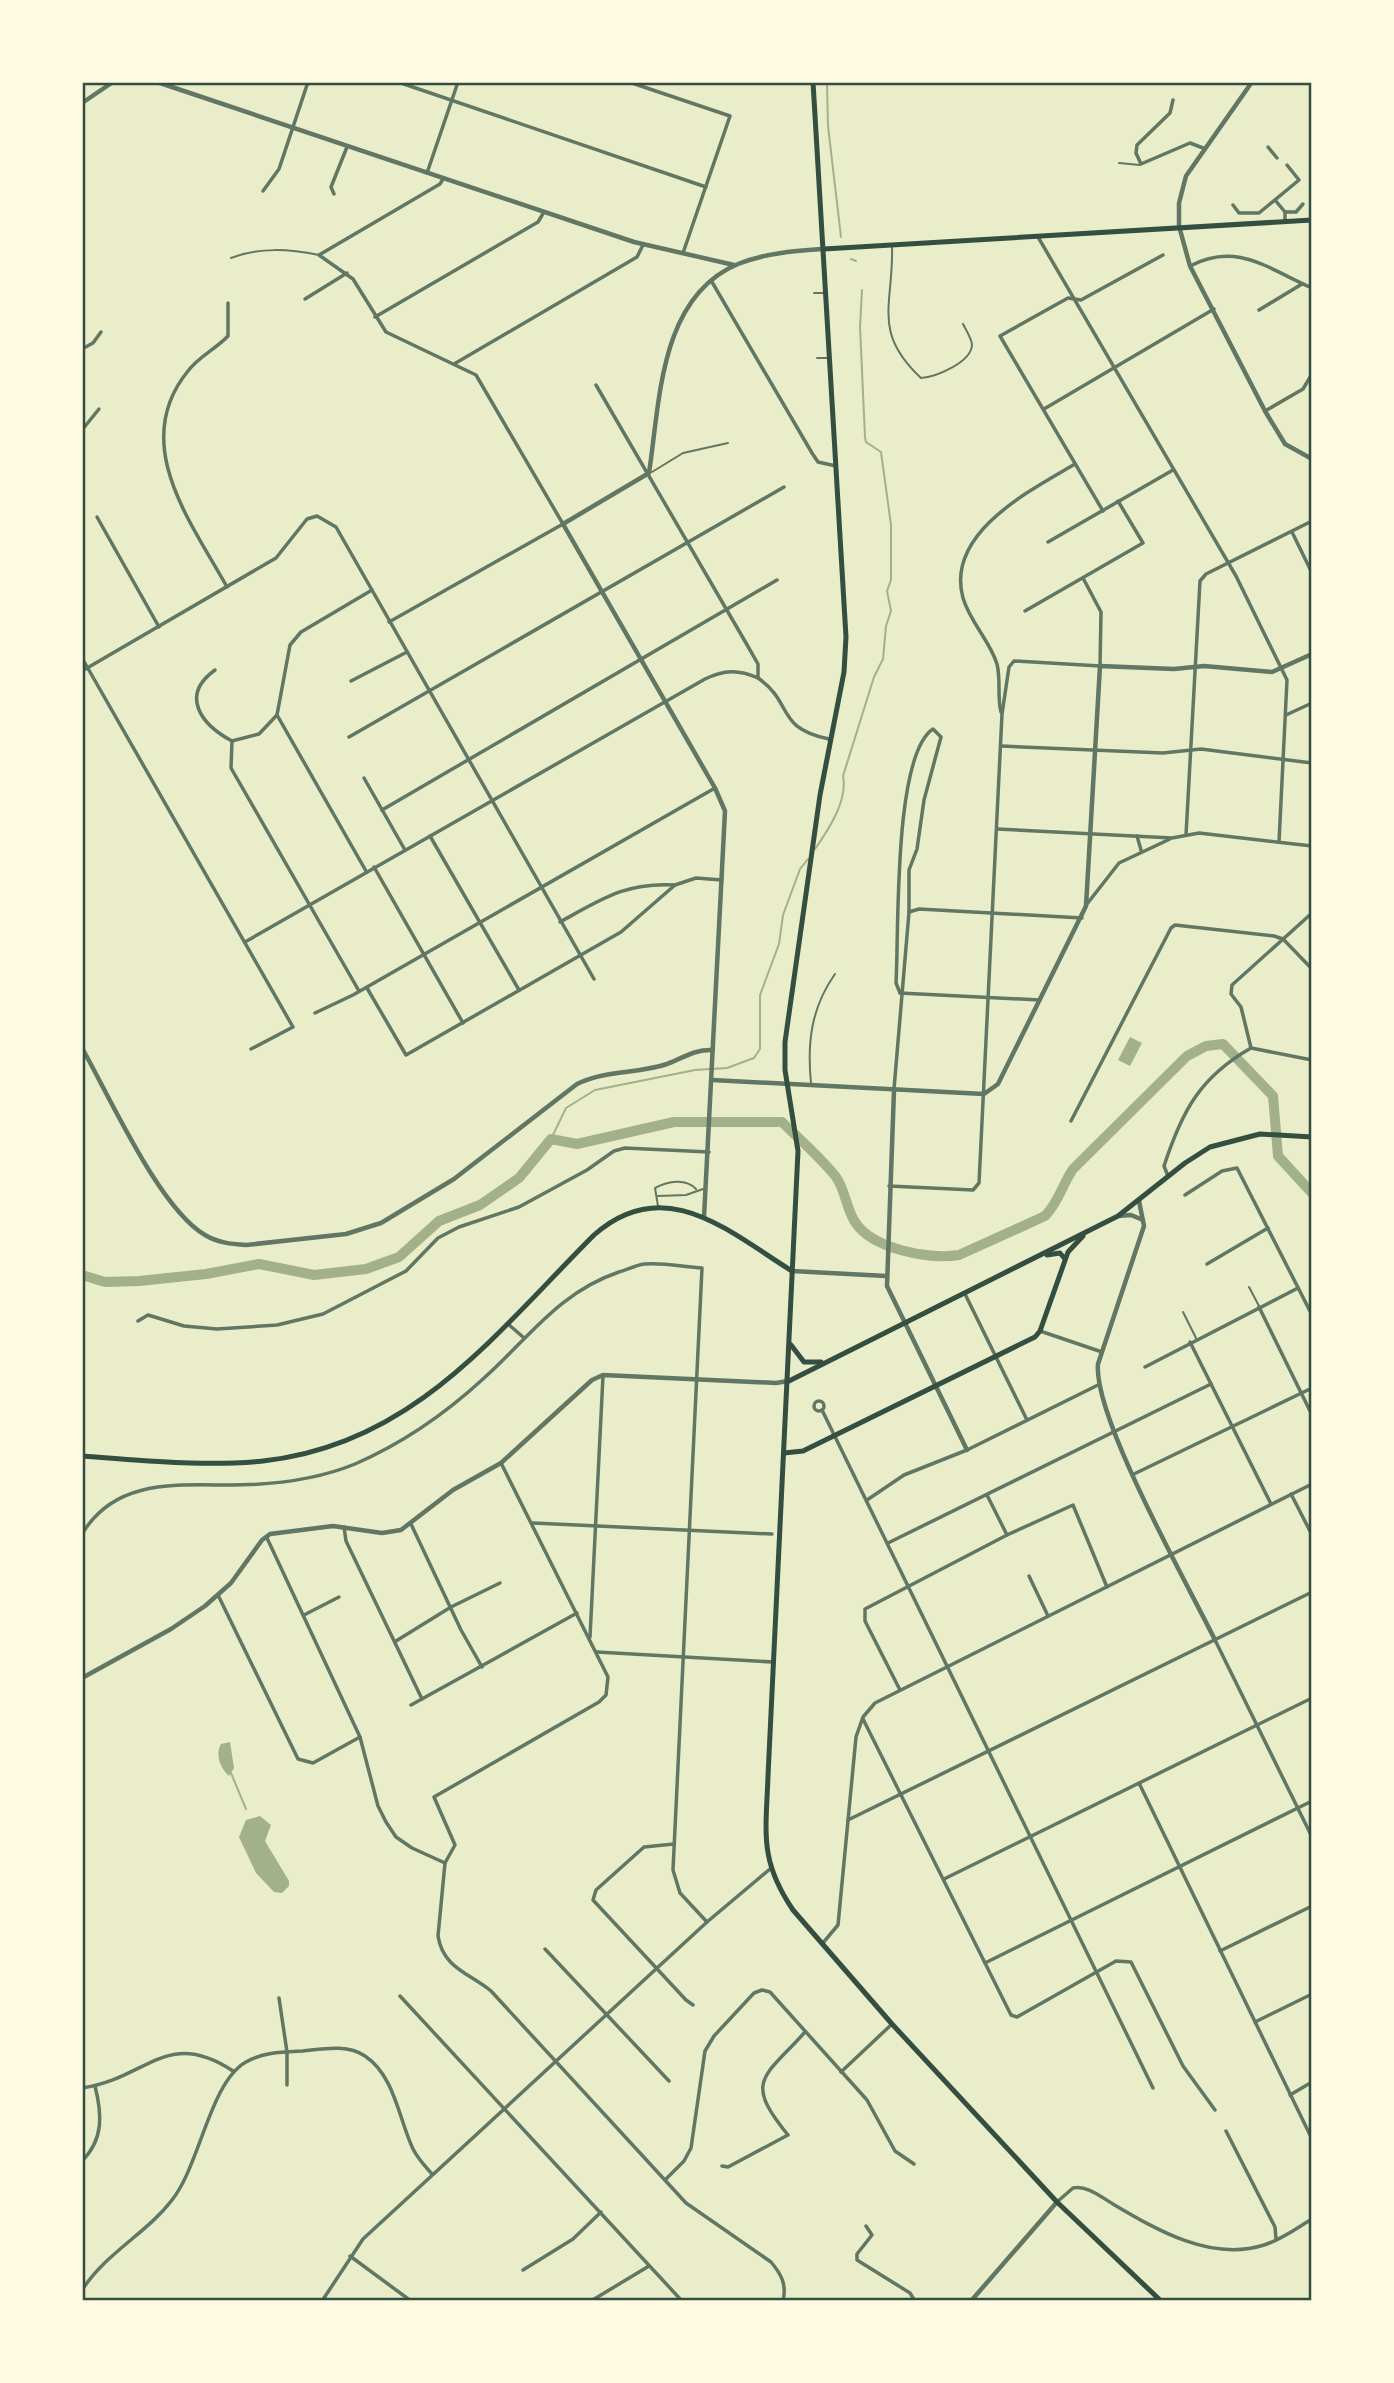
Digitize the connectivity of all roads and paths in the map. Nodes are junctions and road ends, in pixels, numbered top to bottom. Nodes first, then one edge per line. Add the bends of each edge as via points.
1 (113, 82) edge
2 (157, 82) edge
3 (308, 82) edge
4 (398, 82) edge
5 (458, 82) edge
6 (629, 82) edge
7 (813, 82) edge
8 (1252, 82) edge
9 (452, 100) junction
10 (1173, 100) dead end
11 (82, 103) edge
12 (292, 128) junction
13 (347, 147) junction
14 (1268, 147) dead end
15 (1203, 148) junction
16 (1277, 158) dead end
17 (1119, 163) dead end
18 (1141, 164) junction
19 (1287, 165) dead end
20 (428, 173) junction
21 (443, 179) junction
22 (706, 187) junction
23 (263, 191) dead end
24 (334, 194) dead end
25 (1275, 200) junction
26 (1303, 204) dead end
27 (1233, 205) dead end
28 (544, 212) junction
29 (1285, 212) junction
30 (1312, 220) edge
31 (1285, 222) junction
32 (1179, 226) junction
33 (1037, 235) junction
34 (643, 245) junction
35 (892, 245) junction
36 (824, 249) junction
37 (683, 253) junction
38 (319, 255) junction
39 (1163, 255) dead end
40 (231, 258) dead end
41 (735, 265) junction
42 (1190, 266) junction
43 (347, 273) junction
44 (712, 282) junction
45 (1303, 284) junction
46 (1312, 288) edge
47 (826, 292) junction
48 (814, 293) dead end
49 (305, 299) dead end
50 (1073, 299) junction
51 (228, 303) dead end
52 (1214, 309) junction
53 (1259, 310) dead end
54 (375, 317) junction
55 (963, 324) dead end
56 (101, 332) dead end
57 (82, 349) edge
58 (817, 358) dead end
59 (829, 358) junction
60 (454, 364) junction
61 (1114, 367) junction
62 (1312, 374) edge
63 (596, 385) dead end
64 (99, 408) dead end
65 (1044, 409) junction
66 (1265, 411) junction
67 (82, 430) edge
68 (728, 443) dead end
69 (1312, 458) edge
70 (1075, 464) junction
71 (836, 466) junction
72 (1173, 470) junction
73 (649, 473) junction
74 (783, 487) dead end
75 (1118, 502) junction
76 (1103, 510) junction
77 (96, 517) dead end
78 (1312, 521) edge
79 (562, 524) junction
80 (1292, 532) junction
81 (688, 542) junction
82 (1048, 542) dead end
83 (1229, 563) junction
84 (1312, 573) edge
85 (1083, 578) junction
86 (777, 580) dead end
87 (227, 587) junction
88 (372, 590) junction
89 (602, 593) junction
90 (727, 611) junction
91 (1025, 611) dead end
92 (389, 622) junction
93 (159, 627) junction
94 (407, 652) junction
95 (1312, 654) edge
96 (82, 658) edge
97 (642, 661) junction
98 (1100, 666) junction
99 (88, 667) junction
100 (1196, 667) junction
101 (1282, 669) junction
102 (215, 670) dead end
103 (82, 671) edge
104 (758, 678) junction
105 (351, 681) dead end
106 (429, 691) junction
107 (665, 702) junction
108 (1312, 703) edge
109 (1002, 714) junction
110 (277, 715) junction
111 (1286, 715) junction
112 (349, 737) dead end
113 (829, 739) junction
114 (232, 741) junction
115 (1001, 746) junction
116 (1094, 750) junction
117 (1190, 750) junction
118 (467, 759) junction
119 (1284, 759) junction
120 (1312, 762) edge
121 (364, 778) dead end
122 (715, 788) junction
123 (490, 801) junction
124 (382, 810) junction
125 (997, 830) junction
126 (1091, 833) junction
127 (1186, 835) junction
128 (430, 836) junction
129 (1137, 836) junction
130 (1172, 838) junction
131 (1279, 842) junction
132 (1312, 846) edge
133 (405, 850) junction
134 (1141, 850) junction
135 (374, 867) junction
136 (366, 871) junction
137 (722, 880) junction
138 (675, 885) junction
139 (541, 888) junction
140 (310, 904) junction
141 (1086, 906) junction
142 (909, 912) junction
143 (993, 912) junction
144 (1312, 913) edge
145 (1082, 918) junction
146 (480, 921) junction
147 (561, 922) junction
148 (1283, 939) junction
149 (244, 942) junction
150 (424, 954) junction
151 (580, 956) junction
152 (1312, 969) edge
153 (835, 974) dead end
154 (594, 979) dead end
155 (367, 987) junction
156 (519, 990) junction
157 (359, 991) junction
158 (900, 993) junction
159 (989, 997) junction
160 (1040, 1000) junction
161 (315, 1013) dead end
162 (463, 1023) junction
163 (82, 1048) edge
164 (1251, 1048) junction
165 (251, 1049) dead end
166 (713, 1050) junction
167 (1312, 1060) edge
168 (712, 1077) junction
169 (811, 1084) junction
170 (787, 1085) junction
171 (894, 1090) junction
172 (984, 1094) junction
173 (1071, 1121) dead end
174 (1312, 1137) edge
175 (709, 1152) junction
176 (1168, 1176) junction
177 (890, 1186) junction
178 (696, 1189) junction
179 (707, 1189) junction
180 (1185, 1195) dead end
181 (657, 1197) junction
182 (1139, 1201) junction
183 (658, 1206) junction
184 (1118, 1216) junction
185 (704, 1217) junction
186 (1144, 1220) junction
187 (1268, 1228) junction
188 (1085, 1234) junction
189 (1042, 1255) junction
190 (1065, 1259) junction
191 (1207, 1264) dead end
192 (792, 1271) junction
193 (886, 1276) junction
194 (1249, 1287) dead end
195 (1298, 1288) junction
196 (965, 1294) junction
197 (1259, 1307) junction
198 (1183, 1312) dead end
199 (1312, 1315) edge
200 (138, 1321) dead end
201 (508, 1324) junction
202 (904, 1324) junction
203 (1040, 1331) junction
204 (790, 1335) junction
205 (523, 1337) junction
206 (1196, 1339) junction
207 (1191, 1342) junction
208 (1102, 1352) junction
209 (838, 1355) junction
210 (996, 1357) junction
211 (1146, 1367) dead end
212 (603, 1375) junction
213 (697, 1379) junction
214 (789, 1381) junction
215 (1211, 1384) junction
216 (1098, 1385) junction
217 (935, 1386) junction
218 (1312, 1388) edge
219 (1301, 1393) junction
220 (821, 1410) dead end
221 (1312, 1415) edge
222 (1027, 1420) junction
223 (1232, 1428) junction
224 (1115, 1432) junction
225 (834, 1435) junction
226 (967, 1450) junction
227 (784, 1453) junction
228 (82, 1455) edge
229 (501, 1463) junction
230 (1134, 1474) junction
231 (1312, 1484) edge
232 (1292, 1494) junction
233 (987, 1495) junction
234 (867, 1500) junction
235 (1271, 1504) junction
236 (533, 1523) junction
237 (411, 1524) junction
238 (596, 1525) junction
239 (344, 1527) junction
240 (690, 1530) junction
241 (82, 1534) edge
242 (772, 1535) dead end
243 (1007, 1535) junction
244 (1312, 1535) edge
245 (266, 1537) junction
246 (888, 1543) junction
247 (1172, 1553) junction
248 (1029, 1576) dead end
249 (500, 1583) dead end
250 (909, 1585) junction
251 (1107, 1587) junction
252 (1312, 1592) edge
253 (218, 1595) junction
254 (339, 1597) dead end
255 (451, 1606) junction
256 (577, 1613) junction
257 (304, 1615) junction
258 (1048, 1616) junction
259 (590, 1639) junction
260 (1215, 1640) junction
261 (396, 1641) junction
262 (597, 1652) junction
263 (682, 1656) junction
264 (773, 1662) junction
265 (947, 1666) junction
266 (482, 1667) junction
267 (82, 1678) edge
268 (900, 1690) junction
269 (1312, 1698) edge
270 (422, 1699) junction
271 (411, 1705) dead end
272 (863, 1717) junction
273 (1256, 1725) junction
274 (360, 1737) junction
275 (989, 1752) junction
276 (1139, 1783) junction
277 (902, 1795) junction
278 (1312, 1801) edge
279 (1298, 1808) junction
280 (848, 1820) junction
281 (1030, 1837) junction
282 (1312, 1837) edge
283 (674, 1844) junction
284 (445, 1863) junction
285 (1179, 1868) junction
286 (770, 1869) junction
287 (944, 1880) junction
288 (1312, 1906) edge
289 (707, 1922) junction
290 (1072, 1922) junction
291 (822, 1944) junction
292 (545, 1949) dead end
293 (1220, 1951) junction
294 (985, 1963) junction
295 (656, 1969) junction
296 (1096, 1971) junction
297 (1312, 1994) edge
298 (400, 1996) dead end
299 (279, 1998) dead end
300 (693, 2005) dead end
301 (606, 2014) junction
302 (1255, 2022) junction
303 (892, 2024) junction
304 (805, 2032) junction
305 (288, 2052) junction
306 (556, 2061) junction
307 (233, 2071) junction
308 (841, 2071) junction
309 (669, 2081) dead end
310 (1312, 2082) edge
311 (287, 2085) dead end
312 (95, 2086) junction
313 (82, 2088) edge
314 (1153, 2088) dead end
315 (1290, 2095) junction
316 (505, 2108) junction
317 (1216, 2110) dead end
318 (1226, 2130) dead end
319 (1312, 2139) edge
320 (82, 2161) edge
321 (914, 2164) dead end
322 (723, 2166) dead end
323 (432, 2174) junction
324 (665, 2180) junction
325 (1057, 2202) junction
326 (601, 2212) junction
327 (1312, 2219) edge
328 (866, 2226) dead end
329 (1276, 2240) junction
330 (350, 2256) junction
331 (649, 2266) junction
332 (523, 2270) dead end
333 (82, 2290) edge
334 (322, 2301) edge
335 (411, 2301) edge
336 (591, 2301) edge
337 (682, 2301) edge
338 (783, 2301) edge
339 (915, 2301) edge
340 (971, 2301) edge
341 (1161, 2301) edge

1 - 11 street
2 - 12 street
3 - 12 street
4 - 9 street
5 - 9 street
6 - 22 street via 730,116
7 - 36 main road
8 - 15 street
9 - 20 street
9 - 22 street
10 - 18 street via 1170,113 1137,145
12 - 13 street
12 - 23 street via 279,169
13 - 20 street
13 - 24 street via 331,187
14 - 16 street
15 - 18 street via 1190,143
15 - 32 street via 1183,183
17 - 18 lane
19 - 25 street via 1299,180
20 - 21 street
21 - 28 street
21 - 38 street
22 - 37 street
25 - 27 street via 1257,214 1238,213
25 - 29 street
26 - 29 street via 1296,212
28 - 34 street
28 - 54 street via 538,222
29 - 31 street
30 - 31 main road
31 - 32 main road
32 - 33 main road
32 - 42 street
33 - 35 main road
33 - 50 street
34 - 37 street
34 - 60 street via 637,257
35 - 36 main road
35 - 55 lane via 887,326 921,378 957,364 970,351
36 - 41 street via 768,255
36 - 47 main road
37 - 41 street
38 - 40 lane via 278,250
38 - 43 street
39 - 50 street via 1081,300
41 - 44 street
42 - 45 street via 1213,255 1231,254
42 - 52 street
43 - 49 street
43 - 54 street
44 - 71 street via 818,462
44 - 73 street via 685,313 668,351
45 - 46 street
45 - 53 street
47 - 48 lane
47 - 59 main road
50 - 61 street
50 - 65 street via 1000,336
51 - 87 street via 228,336 187,371 164,422 162,447 176,496
52 - 61 street
52 - 66 street
54 - 60 street via 386,332
56 - 57 street
58 - 59 lane
59 - 71 main road
60 - 79 street via 475,375
61 - 65 street
61 - 72 street
62 - 66 street via 1298,393
63 - 73 street
64 - 67 street
65 - 70 street
66 - 69 street via 1285,444
68 - 73 lane via 683,453
70 - 76 street
70 - 109 street via 1002,510 976,539 966,560 962,594 973,624 997,664
71 - 113 main road via 846,637 844,672
72 - 75 street
72 - 83 street
73 - 79 street
73 - 81 street
74 - 81 street
75 - 76 street
75 - 85 street via 1143,543
76 - 82 street
77 - 93 street
78 - 80 street
79 - 89 street
79 - 92 street
80 - 83 street
80 - 84 street
81 - 89 street
81 - 90 street
83 - 100 street via 1200,580
83 - 101 street
85 - 91 street
85 - 98 street via 1101,612
86 - 90 street
87 - 88 street via 276,558 307,519 317,516 336,527
87 - 93 street
88 - 92 street
88 - 110 street via 301,632 290,645
89 - 97 street
89 - 106 street
90 - 97 street
90 - 104 street via 758,664
92 - 94 street
93 - 99 street
94 - 105 street
94 - 106 street
95 - 101 street
96 - 99 street
97 - 107 street
97 - 118 street
98 - 100 street
98 - 109 street via 1014,662 1009,667
98 - 116 street
99 - 103 street
99 - 149 street
100 - 101 street
100 - 117 street
101 - 111 street via 1287,680
102 - 114 street via 201,685 197,708 216,733
104 - 107 street via 721,671
104 - 113 street via 797,728
106 - 112 street
106 - 118 street
107 - 122 street
107 - 123 street
108 - 111 street
109 - 115 street
110 - 114 street via 259,734
110 - 136 street
111 - 119 street
113 - 170 main road via 785,1042
114 - 140 street via 231,768
115 - 116 street
115 - 125 street
116 - 117 street
116 - 126 street
117 - 119 street
117 - 127 street
118 - 123 street
118 - 124 street
119 - 120 street
119 - 131 street
121 - 124 street
122 - 137 street via 725,811
122 - 139 street
123 - 128 street
123 - 139 street
124 - 133 street
125 - 126 street
125 - 143 street
126 - 129 street
126 - 141 street
127 - 130 street
127 - 131 street
128 - 133 street
128 - 146 street
129 - 130 street
129 - 134 street
130 - 134 street
131 - 132 street
133 - 135 street
134 - 141 street via 1109,873
135 - 136 street
135 - 150 street
136 - 140 street
137 - 138 street via 696,878
137 - 166 street
138 - 147 street via 631,886
138 - 151 street via 635,922
139 - 146 street
139 - 147 street
140 - 149 street
140 - 157 street
141 - 145 street
142 - 143 street
142 - 158 street
142 - 158 street via 909,870 941,737 937,730 930,730 923,739 905,810 897,874 896,983
143 - 145 street
143 - 159 street
144 - 148 street
145 - 160 street
146 - 150 street
146 - 156 street
147 - 151 street
148 - 152 street
148 - 164 street via 1232,985 1231,994 1241,1007
148 - 173 street via 1175,925 1168,931
149 - 165 street via 293,1027
150 - 155 street
150 - 162 street
151 - 154 street
151 - 156 street
153 - 169 lane via 812,1023
155 - 157 street
155 - 162 street via 406,1055
156 - 162 street
157 - 161 street
158 - 159 street
158 - 171 street
159 - 160 street
159 - 172 street
160 - 172 street via 998,1084
163 - 166 street via 172,1205 204,1235 230,1244 286,1243 360,1231 381,1223 454,1179 577,1084
164 - 167 street
164 - 176 street via 1212,1074 1186,1113 1164,1166
166 - 168 street
168 - 170 street
168 - 175 street
169 - 170 street
169 - 171 street
170 - 192 main road via 798,1151
171 - 172 street
171 - 177 street
172 - 177 street via 979,1183 973,1190
174 - 176 main road via 1260,1134 1210,1147
175 - 179 street
175 - 200 street via 633,1148 614,1152 519,1207 438,1238 406,1271 309,1319 248,1328 193,1327 148,1315
176 - 182 main road
177 - 193 street
178 - 179 lane
178 - 181 lane via 690,1194
178 - 181 lane via 689,1183 668,1183 655,1188
179 - 185 street
180 - 187 street via 1222,1171 1237,1168
181 - 183 lane
182 - 184 main road
182 - 186 street
183 - 185 main road
183 - 201 main road via 631,1212 603,1227
184 - 186 street
184 - 188 main road
185 - 192 main road
186 - 208 street
187 - 191 street
187 - 195 street
188 - 189 main road
188 - 190 main road
189 - 190 main road via 1060,1253
189 - 196 main road
190 - 203 main road
192 - 193 street
192 - 204 main road
193 - 202 street via 887,1289
194 - 197 lane
195 - 197 street
195 - 199 street
196 - 202 main road
196 - 210 street
197 - 206 street
197 - 219 street
198 - 206 lane
201 - 205 street
201 - 228 main road via 427,1397 383,1423 330,1445 266,1461 228,1463
202 - 209 main road
202 - 217 street
203 - 208 street
203 - 210 main road
204 - 209 main road via 794,1352 806,1363
204 - 214 main road
205 - 213 street via 560,1303 597,1280 644,1264 702,1268
205 - 241 street via 452,1405 355,1464 305,1479 156,1485 113,1503
206 - 207 street
207 - 211 street
207 - 215 street
208 - 216 street
209 - 214 main road
210 - 217 main road
210 - 222 street
212 - 213 street
212 - 229 street
212 - 238 street
213 - 214 street
213 - 240 street
214 - 227 main road
215 - 223 street
215 - 224 street
216 - 222 street
216 - 224 street
217 - 225 main road
217 - 226 street
218 - 219 street
219 - 221 street
219 - 223 street
220 - 225 street
222 - 226 street
223 - 230 street
223 - 235 street
224 - 230 street
224 - 233 street
225 - 227 main road via 803,1451
225 - 234 street
226 - 234 street via 904,1475
227 - 264 main road
229 - 236 street
229 - 237 street via 453,1490
230 - 247 street
231 - 232 street
232 - 235 street
232 - 244 street
233 - 243 street
233 - 246 street
234 - 246 street
235 - 247 street
236 - 238 street
236 - 256 street
237 - 239 street via 382,1533
237 - 255 street
238 - 240 street
238 - 259 street
239 - 245 street via 276,1532
239 - 261 street via 346,1541
240 - 242 street
240 - 263 street
243 - 250 street
243 - 251 street via 1073,1505
245 - 253 street
245 - 257 street
246 - 250 street
247 - 251 street
247 - 260 street
248 - 258 street
249 - 255 street
250 - 265 street
250 - 268 street via 864,1613
251 - 258 street
252 - 260 street
253 - 267 street via 171,1629
253 - 274 street via 298,1759 313,1763
254 - 257 street
255 - 261 street
255 - 266 street
256 - 259 street
256 - 266 street
257 - 274 street
258 - 265 street
259 - 262 street
260 - 273 street
260 - 275 street
261 - 270 street
262 - 263 street
262 - 284 street via 608,1677 606,1695 434,1797 454,1840
263 - 264 street
263 - 283 street
264 - 286 main road via 766,1825
265 - 268 street
265 - 275 street
266 - 270 street
268 - 272 street via 875,1703
269 - 273 street
270 - 271 street
272 - 277 street
272 - 280 street via 858,1727
273 - 276 street
273 - 279 street
274 - 284 street via 386,1822 412,1848
275 - 277 street
275 - 281 street
276 - 281 street
276 - 285 street
277 - 280 street
277 - 287 street
278 - 279 street
279 - 282 street
279 - 285 street
280 - 291 street via 838,1925
281 - 287 street
281 - 290 street
283 - 289 street via 675,1884
283 - 295 street via 644,1847 596,1890 593,1900
284 - 306 street via 438,1936 445,1958 491,1991
285 - 290 street
285 - 293 street
286 - 289 street
286 - 291 main road via 793,1910
287 - 294 street
288 - 293 street
289 - 295 street
290 - 294 street
290 - 296 street
291 - 303 main road
292 - 301 street
293 - 302 street
294 - 296 street via 1011,2015 1017,2017
295 - 300 street
295 - 301 street
296 - 314 street
296 - 317 street via 1116,1961 1131,1962 1184,2066
297 - 302 street
298 - 316 street
299 - 305 street
301 - 306 street
301 - 309 street
302 - 315 street
303 - 308 street
303 - 325 main road
304 - 308 street
304 - 322 street via 765,2077 761,2088 766,2109 788,2135
304 - 324 street via 770,1992 754,1993 705,2051 691,2148
305 - 307 street via 253,2059
305 - 311 street
305 - 323 street via 344,2049 367,2057 385,2081 413,2148
306 - 316 street
306 - 324 street
307 - 312 street via 201,2053 182,2052
307 - 333 street via 173,2199 116,2250
308 - 321 street via 867,2100 895,2151
310 - 315 street
312 - 313 street
312 - 320 street via 102,2120 98,2139
315 - 319 street
316 - 323 street
316 - 326 street
318 - 329 street via 1275,2227
323 - 330 street
324 - 338 street via 686,2203 771,2262 785,2287
325 - 329 street via 1079,2187 1186,2240 1225,2251
325 - 340 street
325 - 341 main road
326 - 331 street
326 - 332 street via 573,2239
327 - 329 street
328 - 339 street via 872,2235 857,2260 910,2293
330 - 334 street
330 - 335 street
331 - 336 street
331 - 337 street

